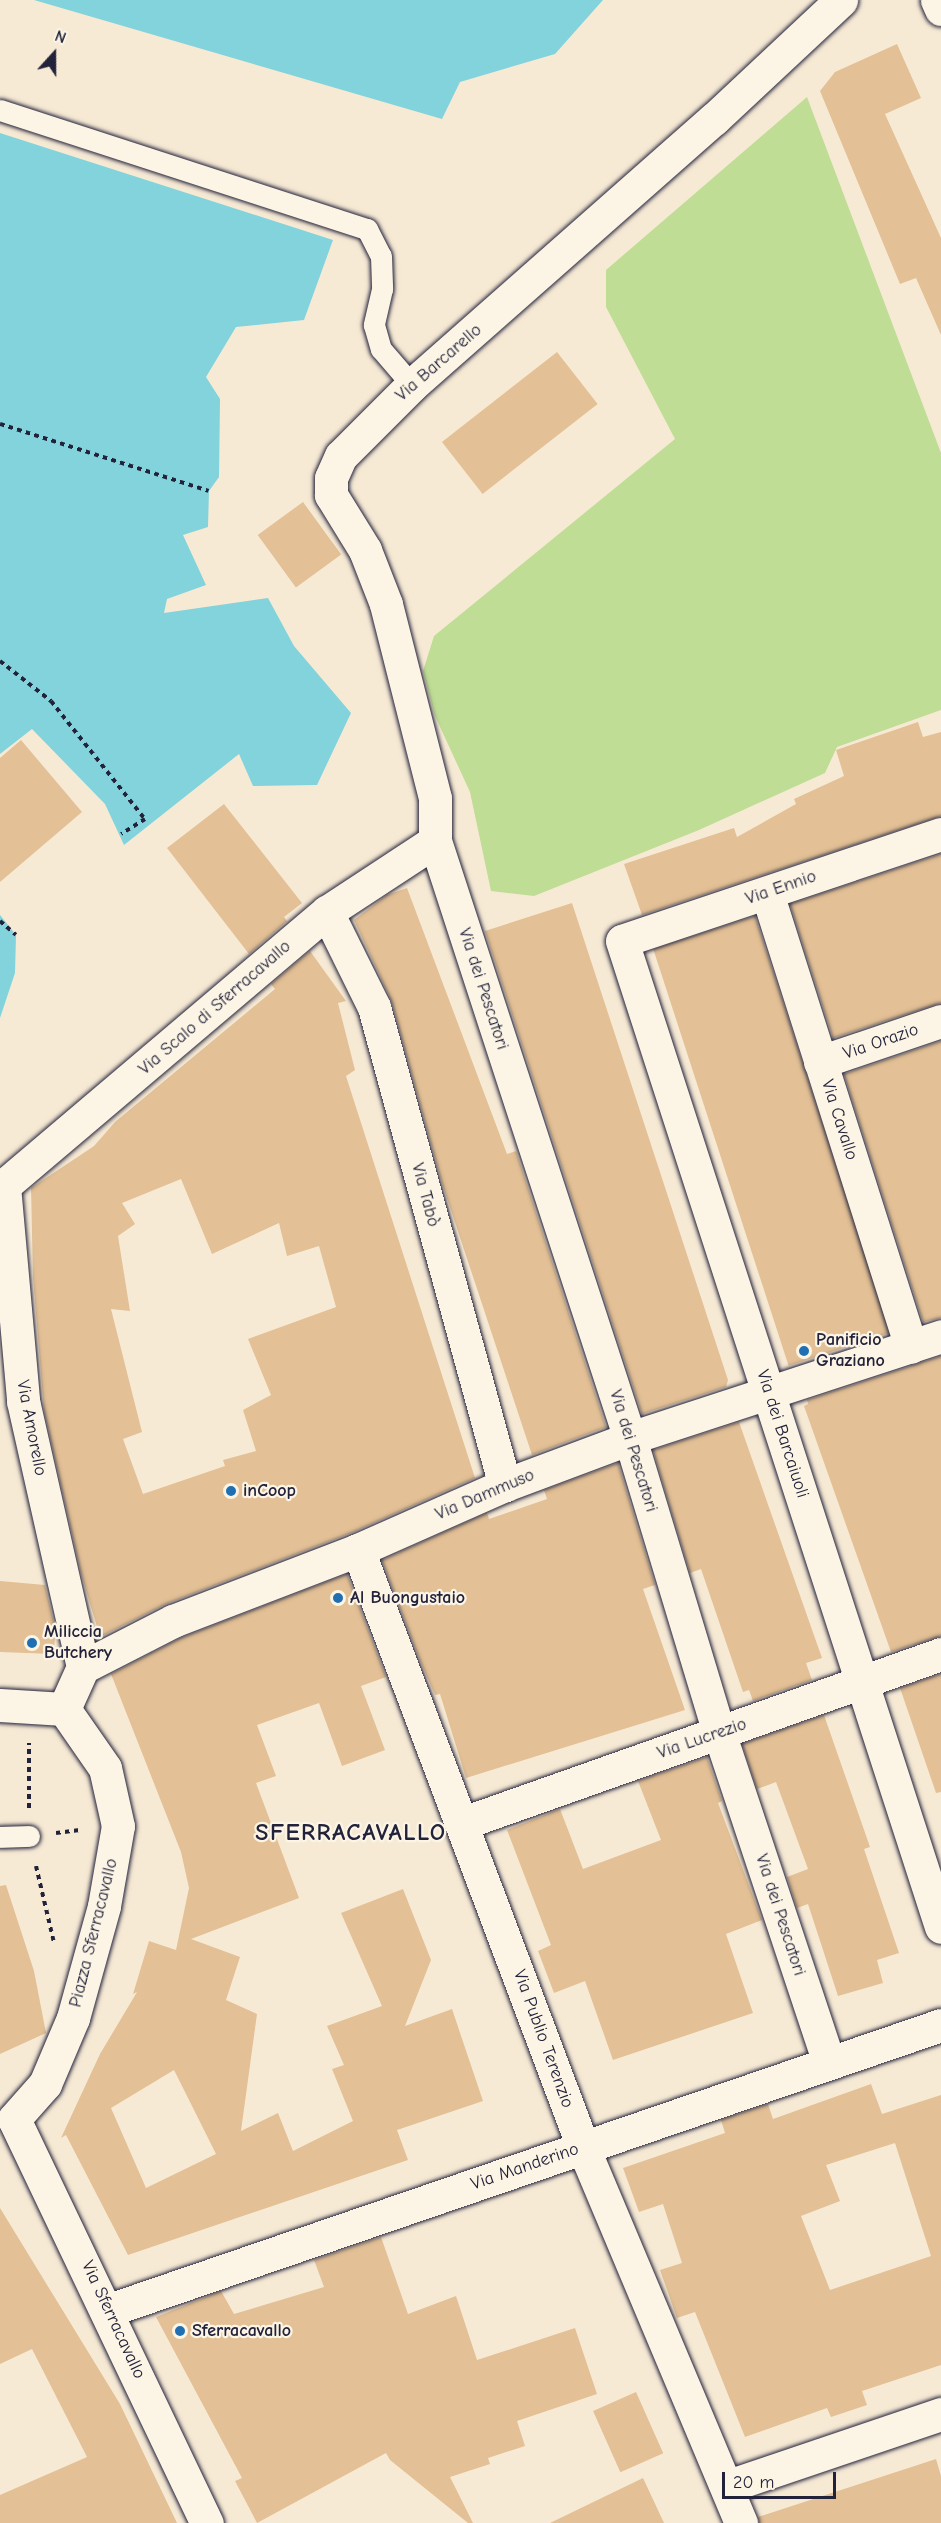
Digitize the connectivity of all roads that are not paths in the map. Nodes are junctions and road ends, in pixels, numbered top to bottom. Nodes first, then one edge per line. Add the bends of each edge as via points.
1 (842, 0) edge
2 (937, 0) edge
3 (941, 9) edge
4 (0, 110) edge
5 (412, 385) junction
6 (941, 834) edge
7 (435, 841) junction
8 (767, 893) junction
9 (327, 912) junction
10 (622, 941) joint
11 (941, 1021) edge
12 (820, 1062) junction
13 (2, 1188) edge
14 (941, 1336) edge
15 (911, 1347) junction
16 (769, 1395) junction
17 (630, 1439) junction
18 (505, 1485) junction
19 (358, 1550) junction
20 (941, 1654) edge
21 (83, 1667) junction
22 (862, 1682) junction
23 (15, 1706) edge
24 (64, 1709) junction
25 (719, 1733) junction
26 (463, 1823) junction
27 (29, 1836) road end
28 (0, 1837) edge
29 (941, 1927) edge
30 (941, 2025) edge
31 (829, 2063) junction
32 (7, 2120) edge
33 (583, 2147) junction
34 (109, 2310) junction
35 (941, 2414) edge
36 (728, 2486) junction
37 (207, 2523) edge
38 (741, 2523) edge

1 - 5 street, Via Barcarello
2 - 3 street
4 - 5 lane via 367,229 381,256 382,289 374,326 381,349
5 - 7 street, Via Barcarello via 340,456 331,478 332,495 365,550 387,604 435,798
6 - 8 street, Via Ennio
7 - 9 street, Via Scalo di Sferracavallo
7 - 17 street, Via dei Pescatori
8 - 10 street, Via Ennio
8 - 12 street, Via Cavallo
9 - 13 street, Via Scalo di Sferracavallo
9 - 18 street, Via Tabò via 374,1007
10 - 16 street, Via dei Barcaiuoli
11 - 12 street, Via Orazio
12 - 15 street, Via Cavallo
13 - 21 street, Via Amorello via 23,1401
14 - 15 street, Via Dammuso
15 - 16 street, Via Dammuso
16 - 17 street, Via Dammuso
16 - 22 street, Via dei Barcaiuoli
17 - 18 street, Via Dammuso
17 - 25 street, Via dei Pescatori
18 - 19 street, Via Dammuso
19 - 21 street, Via Dammuso via 173,1621
19 - 26 street, Via Publio Terenzio
20 - 22 street, Via Lucrezio
21 - 24 street
22 - 25 street, Via Lucrezio
22 - 29 street, Via dei Barcaiuoli
23 - 24 street
24 - 32 street, Piazza Sferracavallo via 105,1768 118,1826 104,1906 73,2018 45,2084
25 - 26 street, Via Lucrezio
25 - 31 street, Via dei Pescatori
26 - 33 street, Via Publio Terenzio
27 - 28 lane
30 - 31 street, Via Manderino
31 - 33 street, Via Manderino
32 - 34 street, Via Sferracavallo
33 - 34 street, Via Manderino
33 - 36 street, Via Publio Terenzio
34 - 37 street, Via Sferracavallo
35 - 36 street
36 - 38 street, Via Publio Terenzio

